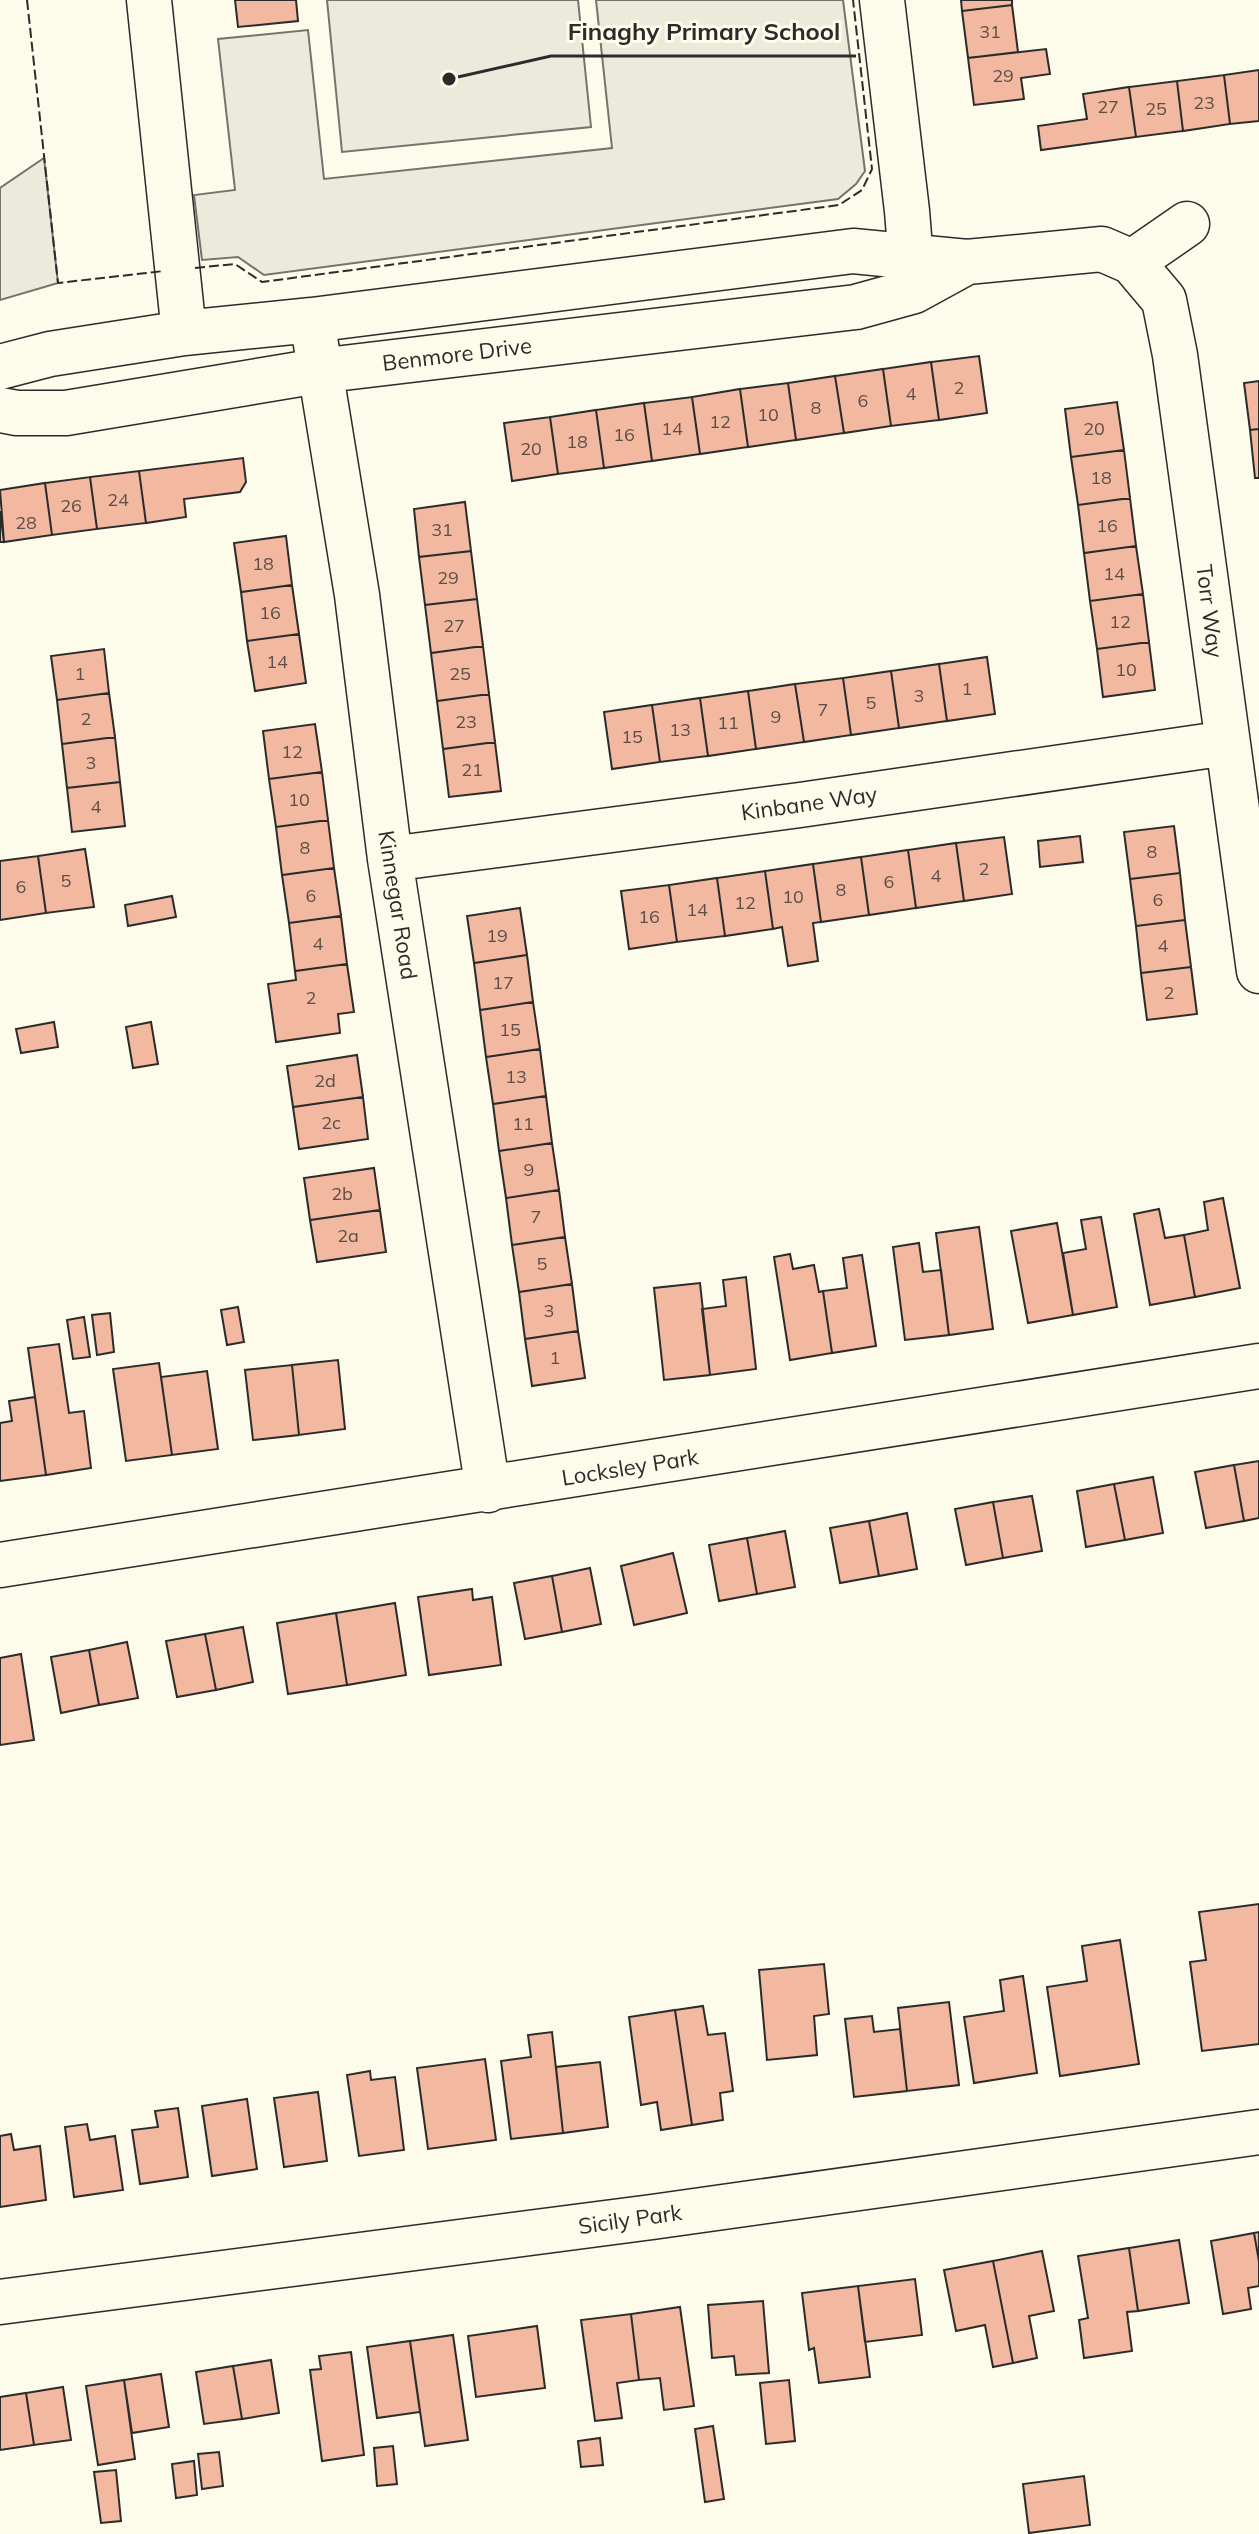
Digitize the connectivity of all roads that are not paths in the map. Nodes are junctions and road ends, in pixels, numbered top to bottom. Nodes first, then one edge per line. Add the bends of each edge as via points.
1 (149, 0) edge
2 (882, 0) edge
3 (1187, 224) dead end
4 (1132, 262) junction
5 (912, 273) junction
6 (312, 320) junction
7 (184, 333) junction
8 (0, 367) edge
9 (318, 371) junction
10 (0, 410) edge
11 (1227, 743) junction
12 (390, 859) junction
13 (1252, 865) edge
14 (1259, 971) edge
15 (1259, 1366) edge
16 (488, 1490) junction
17 (0, 1565) edge
18 (1259, 2132) edge
19 (0, 2302) edge

1 - 7 street
2 - 5 street
3 - 4 street
4 - 5 street via 1102,249 967,262
4 - 11 street, Torr Way via 1164,300 1175,355
5 - 6 street via 853,251
5 - 9 street, Benmore Drive via 856,307
6 - 7 street
6 - 9 street, Kinnegar Road
7 - 8 street
9 - 10 street, Benmore Drive via 66,413
9 - 12 street, Kinnegar Road via 357,595
11 - 12 street, Kinbane Way
11 - 13 street, Torr Way
12 - 16 street, Kinnegar Road
13 - 14 street, Torr Way
15 - 16 street, Locksley Park
16 - 17 street, Locksley Park
18 - 19 street, Sicily Park

